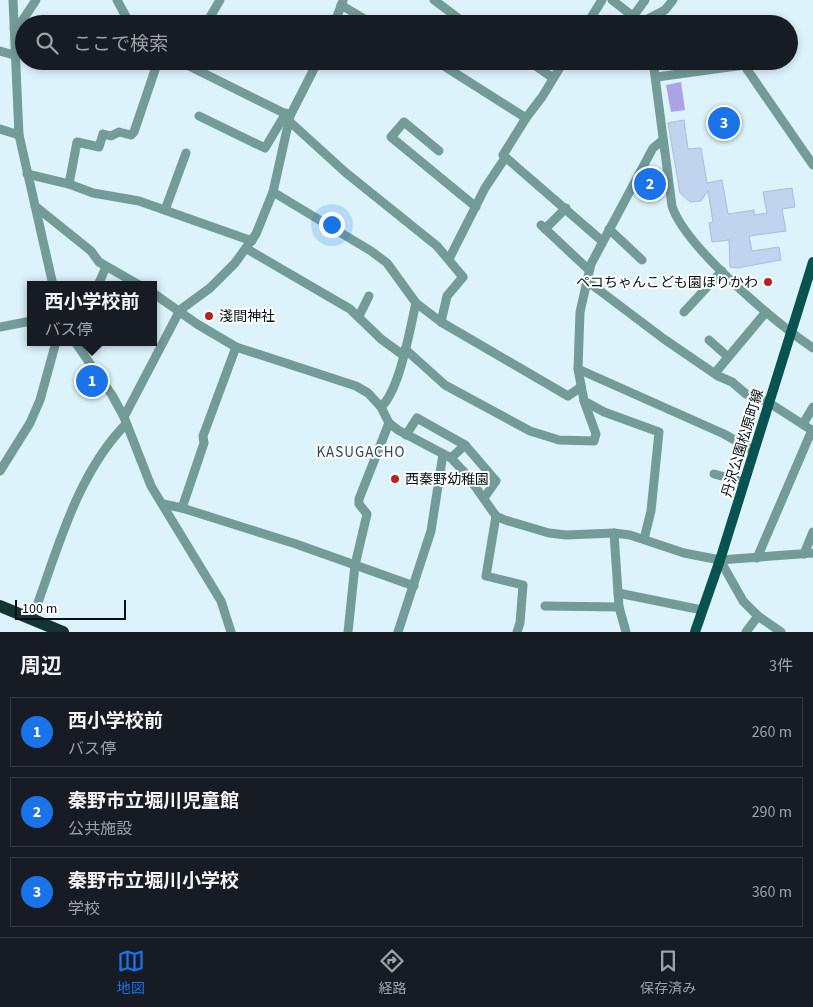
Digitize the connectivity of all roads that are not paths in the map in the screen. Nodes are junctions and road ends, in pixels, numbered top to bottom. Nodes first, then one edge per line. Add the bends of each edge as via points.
1 (12, 0) edge
2 (36, 0) edge
3 (118, 0) edge
4 (220, 0) edge
5 (434, 0) edge
6 (602, 0) edge
7 (612, 0) edge
8 (645, 0) edge
9 (673, 0) edge
10 (342, 2) edge
11 (26, 15) edge
12 (126, 15) edge
13 (211, 15) edge
14 (337, 15) edge
15 (360, 15) edge
16 (454, 15) edge
17 (592, 15) edge
18 (634, 15) joint
19 (656, 15) edge
20 (14, 28) joint
21 (0, 51) edge
22 (14, 55) junction
23 (155, 70) edge
24 (198, 70) edge
25 (313, 70) edge
26 (450, 70) edge
27 (542, 70) edge
28 (558, 70) edge
29 (655, 70) edge
30 (711, 70) edge
31 (747, 70) edge
32 (553, 78) junction
33 (657, 78) junction
34 (199, 116) dead end
35 (288, 117) junction
36 (526, 118) junction
37 (0, 129) edge
38 (19, 134) junction
39 (663, 140) junction
40 (439, 151) dead end
41 (186, 153) dead end
42 (505, 158) junction
43 (813, 165) edge
44 (27, 174) junction
45 (68, 184) junction
46 (273, 192) junction
47 (35, 206) junction
48 (476, 207) junction
49 (566, 208) junction
50 (165, 210) junction
51 (609, 228) junction
52 (602, 241) junction
53 (249, 245) junction
54 (449, 259) junction
55 (642, 260) dead end
56 (813, 262) edge
57 (106, 267) junction
58 (589, 270) junction
59 (722, 270) junction
60 (52, 281) edge
61 (100, 281) edge
62 (132, 281) edge
63 (587, 281) junction
64 (157, 296) edge
65 (369, 296) dead end
66 (416, 303) junction
67 (180, 310) junction
68 (684, 312) dead end
69 (766, 312) junction
70 (359, 316) junction
71 (27, 322) edge
72 (441, 322) junction
73 (0, 327) edge
74 (791, 330) junction
75 (709, 340) dead end
76 (55, 346) edge
77 (77, 346) edge
78 (236, 346) junction
79 (813, 348) edge
80 (404, 352) junction
81 (728, 358) junction
82 (578, 369) junction
83 (715, 373) junction
84 (581, 387) junction
85 (584, 401) junction
86 (768, 402) junction
87 (381, 407) junction
88 (813, 407) edge
89 (125, 420) junction
90 (390, 423) junction
91 (803, 424) junction
92 (812, 430) edge
93 (406, 435) junction
94 (465, 445) junction
95 (754, 451) junction
96 (447, 456) junction
97 (0, 469) edge
98 (714, 474) dead end
99 (744, 482) junction
100 (484, 498) junction
101 (162, 504) junction
102 (182, 508) junction
103 (496, 516) junction
104 (614, 532) junction
105 (813, 532) edge
106 (644, 539) junction
107 (808, 554) edge
108 (757, 558) junction
109 (720, 560) junction
110 (355, 565) junction
111 (414, 586) junction
112 (618, 593) junction
113 (0, 606) edge
114 (545, 606) dead end
115 (619, 607) junction
116 (702, 610) junction
117 (758, 616) junction
118 (32, 619) junction
119 (350, 631) edge
120 (63, 632) edge
121 (231, 632) edge
122 (398, 632) edge
123 (517, 632) edge
124 (626, 632) edge
125 (695, 632) edge
126 (746, 632) edge
127 (780, 632) edge

1 - 20 street
2 - 11 street
3 - 12 street
4 - 13 street
5 - 16 street
6 - 17 street
7 - 18 street
8 - 18 street
9 - 19 street
10 - 14 street
10 - 15 street
20 - 22 street
21 - 22 street
22 - 38 street
23 - 45 street via 134,132 131,135 119,132 111,136 103,134 99,147 77,142
24 - 35 street
25 - 35 street
26 - 36 street
27 - 32 street
28 - 32 street
29 - 33 street
30 - 33 street
31 - 43 street
32 - 36 street
33 - 39 street
34 - 35 street via 265,148
35 - 46 street
35 - 54 street via 345,172
36 - 42 street via 504,152
37 - 38 street
38 - 44 street
39 - 51 street via 653,148
39 - 59 street via 675,217
40 - 48 street via 404,122 391,137
41 - 50 street
42 - 48 street
42 - 49 street
44 - 45 street
44 - 47 street
45 - 50 street
46 - 53 street
46 - 66 street via 387,263
47 - 57 street
47 - 60 street
48 - 54 street
49 - 52 street
49 - 58 street via 543,227
50 - 53 street
51 - 52 street
51 - 55 street
52 - 58 street
53 - 67 street via 210,288
53 - 70 street
54 - 72 street via 463,277 448,296
56 - 74 main road, 丹沢公園松原町線
57 - 61 street
57 - 62 street
58 - 63 street
59 - 68 street
59 - 69 street
63 - 82 street via 578,328
63 - 83 street
64 - 67 street
65 - 70 street
66 - 72 street
66 - 80 street
67 - 78 street via 197,324
67 - 89 street
69 - 74 street
69 - 81 street
70 - 80 street via 375,334
71 - 73 street
72 - 84 street via 568,396
74 - 79 street
74 - 86 main road, 丹沢公園松原町線
75 - 81 street
76 - 97 street via 30,423
77 - 89 street via 112,395
78 - 87 street via 356,386
78 - 102 street via 203,436 204,443
80 - 85 street via 445,385 539,435 567,441 594,441 596,434
80 - 87 street via 400,371
81 - 83 street
82 - 84 street
82 - 95 street via 724,434
83 - 86 street via 746,394
84 - 85 street
85 - 106 street via 604,412 659,432 651,511
86 - 91 street
86 - 95 main road, 丹沢公園松原町線
87 - 90 street
88 - 91 street
89 - 101 street via 151,486
89 - 118 street via 86,480
90 - 93 street
90 - 110 street via 359,499 367,514
91 - 92 street
92 - 108 street
93 - 94 street via 417,418
93 - 96 street
94 - 96 street
94 - 100 street via 496,481
95 - 99 main road, 丹沢公園松原町線
96 - 100 street
96 - 111 street via 431,531
98 - 99 street
99 - 109 main road, 丹沢公園松原町線
100 - 103 street
101 - 102 street
101 - 121 street via 221,601
102 - 110 street
103 - 104 street via 549,533
103 - 123 street via 486,576 523,585
104 - 106 street
104 - 112 street
105 - 107 street
106 - 109 street via 684,553
107 - 108 street
108 - 109 street
109 - 116 main road, 丹沢公園松原町線
109 - 117 street via 743,601
110 - 111 street
110 - 119 street
111 - 122 street
112 - 115 street
112 - 116 street
113 - 118 highway
114 - 115 street
115 - 124 street
116 - 125 main road, 丹沢公園松原町線
117 - 126 street
117 - 127 street
118 - 120 highway

